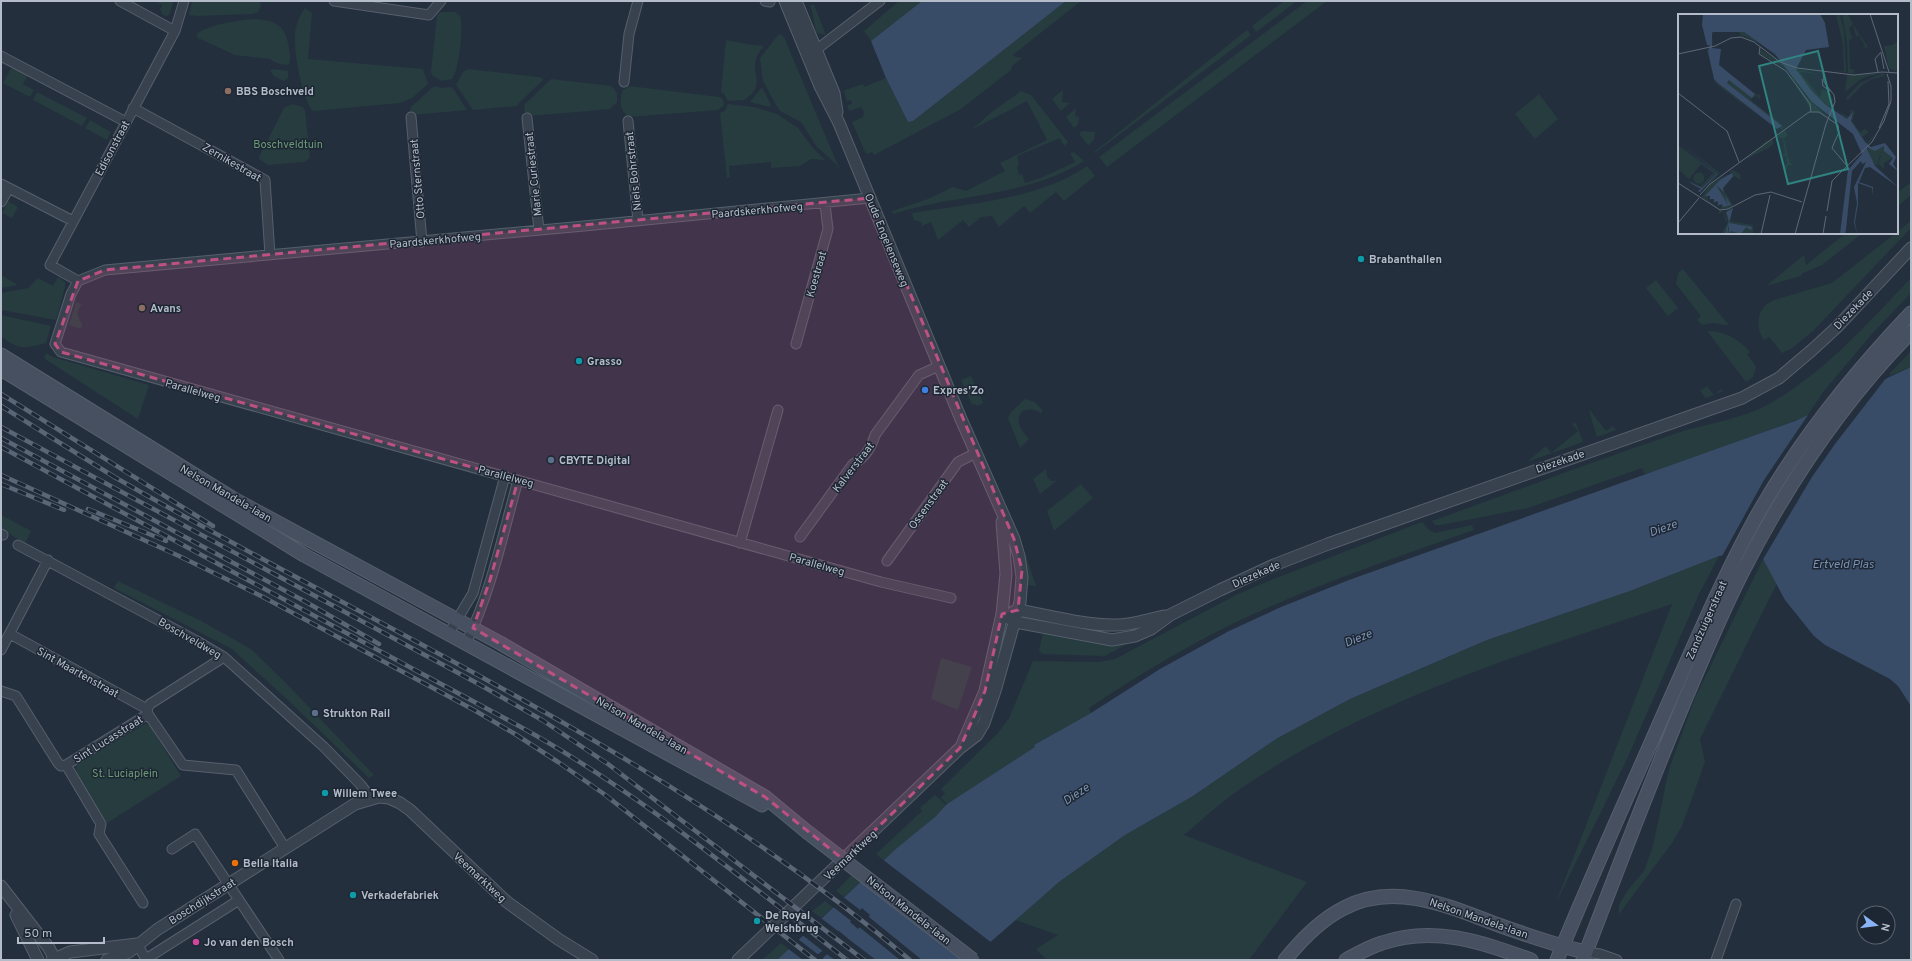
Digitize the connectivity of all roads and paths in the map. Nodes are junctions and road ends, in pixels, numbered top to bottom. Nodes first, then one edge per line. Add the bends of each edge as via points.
1 (120, 1) edge
2 (184, 1) edge
3 (334, 1) edge
4 (441, 1) edge
5 (638, 1) edge
6 (785, 1) edge
7 (796, 1) edge
8 (880, 1) edge
9 (176, 31) junction
10 (812, 53) junction
11 (1, 56) edge
12 (624, 82) dead end
13 (133, 108) junction
14 (411, 117) dead end
15 (527, 118) dead end
16 (628, 120) dead end
17 (126, 122) junction
18 (5, 186) edge
19 (870, 198) junction
20 (1, 202) edge
21 (825, 204) junction
22 (73, 221) junction
23 (638, 221) junction
24 (539, 230) junction
25 (422, 242) junction
26 (1911, 248) edge
27 (270, 255) junction
28 (78, 281) junction
29 (1911, 313) edge
30 (1911, 332) edge
31 (796, 344) dead end
32 (1, 355) edge
33 (940, 366) junction
34 (1, 369) edge
35 (778, 410) dead end
36 (976, 453) junction
37 (505, 476) junction
38 (518, 480) junction
39 (1000, 509) junction
40 (800, 537) dead end
41 (740, 542) junction
42 (18, 545) dead end
43 (48, 560) junction
44 (887, 561) dead end
45 (951, 598) dead end
46 (1018, 610) junction
47 (1002, 614) junction
48 (1170, 615) junction
49 (457, 620) junction
50 (1015, 622) junction
51 (473, 628) junction
52 (449, 633) junction
53 (10, 634) junction
54 (466, 643) junction
55 (1, 650) edge
56 (224, 657) junction
57 (1, 692) edge
58 (148, 712) junction
59 (960, 748) junction
60 (66, 765) junction
61 (371, 798) junction
62 (806, 831) junction
63 (285, 848) junction
64 (172, 849) dead end
65 (228, 884) junction
66 (2, 887) edge
67 (240, 900) junction
68 (143, 903) dead end
69 (1736, 904) dead end
70 (138, 944) junction
71 (1562, 947) junction
72 (1582, 957) edge
73 (54, 959) edge
74 (38, 960) edge
75 (107, 960) edge
76 (280, 960) edge
77 (592, 960) edge
78 (738, 960) edge
79 (973, 960) edge
80 (1285, 960) edge
81 (1346, 960) edge
82 (1531, 960) edge
83 (1557, 960) edge
84 (1617, 960) edge
85 (1716, 960) edge

1 - 9 street
2 - 9 street, Edisonstraat
3 - 4 street via 428,14
5 - 12 street via 629,34
6 - 10 street
7 - 10 street
8 - 10 street
9 - 13 street, Edisonstraat
10 - 19 street, Oude Engelenseweg via 820,86 839,123
11 - 17 street
13 - 17 street, Edisonstraat
13 - 27 street, Zernikestraat via 265,180
14 - 25 street, Otto Sternstraat
15 - 24 street, Marie Curiestraat
16 - 23 street, Niels Bohrstraat
17 - 22 street, Edisonstraat
18 - 20 street
18 - 22 street
19 - 21 street, Paardskerkhofweg
19 - 33 street, Oude Engelenseweg
21 - 23 street, Paardskerkhofweg
21 - 31 street, Koestraat via 828,229
22 - 28 street, Edisonstraat via 50,265
23 - 24 street, Paardskerkhofweg
24 - 25 street, Paardskerkhofweg
25 - 27 street, Paardskerkhofweg
26 - 48 street, Diezekade via 1812,350 1779,378 1742,398 1328,544 1274,565
27 - 28 street, Paardskerkhofweg via 105,270
28 - 37 street, Parallelweg via 71,294 55,344 61,352
29 - 71 main road, Zandzuigerstraat via 1837,397 1800,447 1727,573
30 - 72 main road, Zandzuigerstraat via 1817,446 1743,570 1651,780
32 - 49 main road, Nelson Mandela-laan via 232,498
33 - 36 street, Oude Engelenseweg
33 - 40 street, Kalverstraat via 919,376 875,435 873,443 860,460 853,464
34 - 52 main road, Nelson Mandela-laan via 304,555
35 - 41 street
36 - 39 street, Oude Engelenseweg
36 - 44 street, Ossenstraat via 958,462
37 - 38 street, Parallelweg
37 - 49 street via 479,576 473,593
38 - 41 street, Parallelweg
38 - 51 street via 490,580
39 - 46 street, Oude Engelenseweg via 1021,563 1022,591
39 - 47 street, Oude Engelenseweg via 1006,574
41 - 45 street, Parallelweg via 890,584
42 - 43 street, Boschveldweg
43 - 53 street
43 - 56 street, Boschveldweg
46 - 47 street, Diezekade
46 - 48 street, Diezekade via 1115,626
46 - 50 street, Oude Engelenseweg
47 - 50 street, Diezekade
47 - 59 street, Veemarktweg via 985,691
48 - 50 street, Diezekade via 1151,629 1135,636 1112,640
49 - 51 main road, Nelson Mandela-laan
49 - 52 street
50 - 59 street, Veemarktweg via 984,723 975,738
51 - 54 street
51 - 62 main road, Nelson Mandela-laan via 765,797
52 - 54 main road, Nelson Mandela-laan
53 - 55 street
53 - 58 street, Sint Maartenstraat
54 - 62 main road, Nelson Mandela-laan
56 - 58 street, Sint Lucasstraat via 150,704
56 - 61 street, Boschveldweg via 324,747
57 - 60 street via 16,696 58,763
58 - 60 street, Sint Lucasstraat
58 - 63 street via 183,765 236,770
59 - 78 street, Veemarktweg
60 - 68 street via 101,824 99,834
61 - 63 street, Boschdijkstraat via 355,804
61 - 77 street, Veemarktweg via 389,798 410,810 507,902
62 - 79 main road, Nelson Mandela-laan, bridge
63 - 65 street, Boschdijkstraat
64 - 65 street via 195,834
65 - 67 street
65 - 70 street, Boschdijkstraat
66 - 73 street
66 - 74 street
67 - 70 street, Boschdijkstraat via 146,959
67 - 76 street
69 - 85 street
70 - 73 street, Boschdijkstraat via 70,952
70 - 75 street, Boschdijkstraat via 129,952
71 - 72 main road, Nelson Mandela-laan
71 - 80 main road, Nelson Mandela-laan via 1451,907 1418,898 1396,896 1373,898 1344,908 1315,927
71 - 83 main road, Zandzuigerstraat
72 - 84 street via 1600,954
81 - 82 main road, Nelson Mandela-laan via 1381,943 1435,935 1463,938

